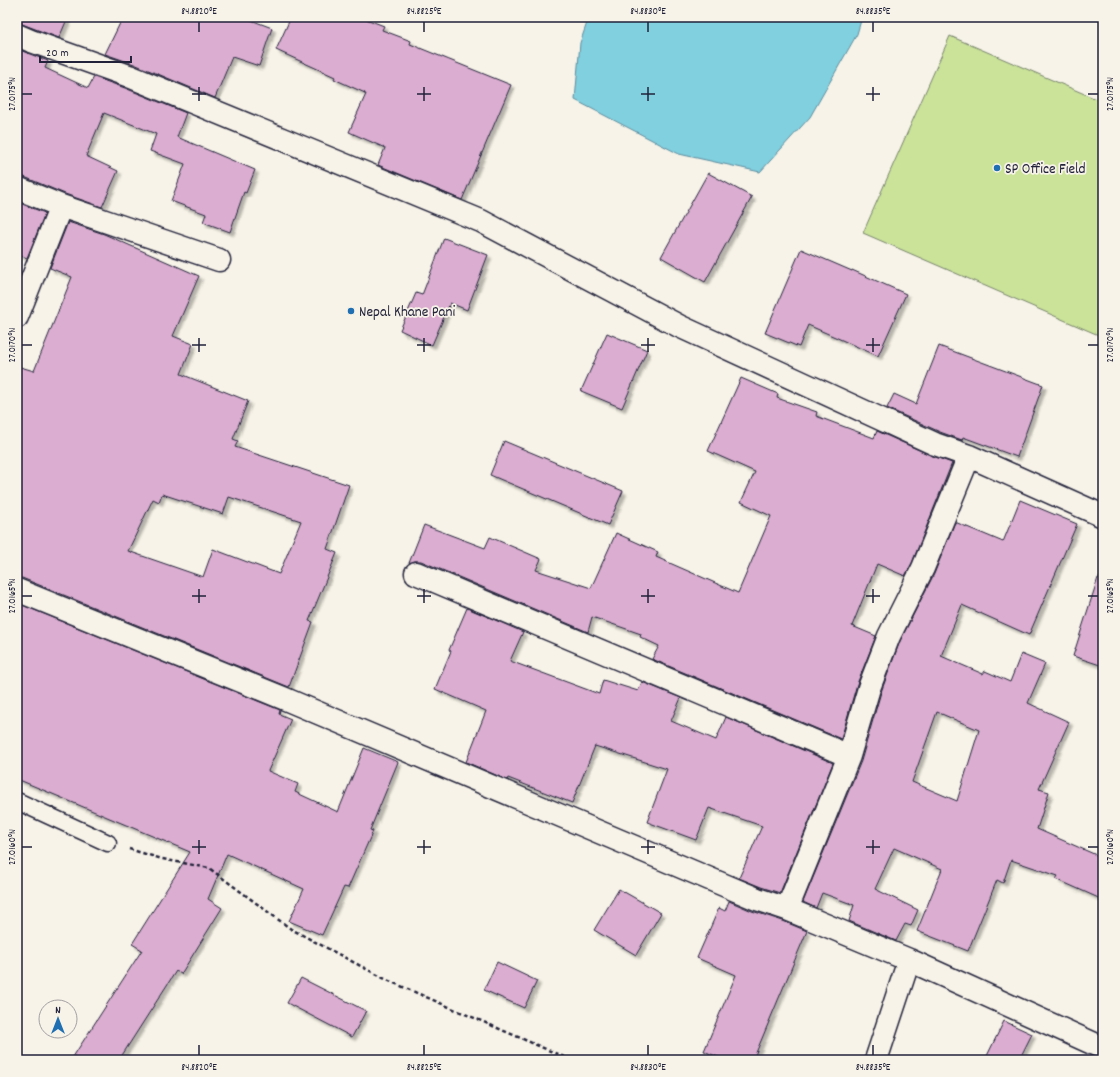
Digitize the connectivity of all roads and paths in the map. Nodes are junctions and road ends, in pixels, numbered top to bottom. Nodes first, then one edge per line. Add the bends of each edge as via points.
1 (17, 35) edge
2 (17, 188) edge
3 (61, 206) junction
4 (219, 260) dead end
5 (17, 317) edge
6 (969, 456) junction
7 (1103, 516) edge
8 (416, 573) dead end
9 (17, 590) edge
10 (849, 756) junction
11 (17, 801) edge
12 (108, 843) joint
13 (787, 909) junction
14 (909, 960) junction
15 (1103, 1048) edge
16 (571, 1060) edge
17 (876, 1060) edge

1 - 6 street via 129,76 481,221 679,326 935,444
2 - 3 street
3 - 4 street
3 - 5 street
6 - 7 street
6 - 10 street via 922,568 889,636 869,688
8 - 10 street
9 - 13 street via 284,698 757,899
10 - 13 street
11 - 12 lane
12 - 16 path via 162,859 209,868 291,929 387,980
13 - 14 street
14 - 15 street
14 - 17 street

